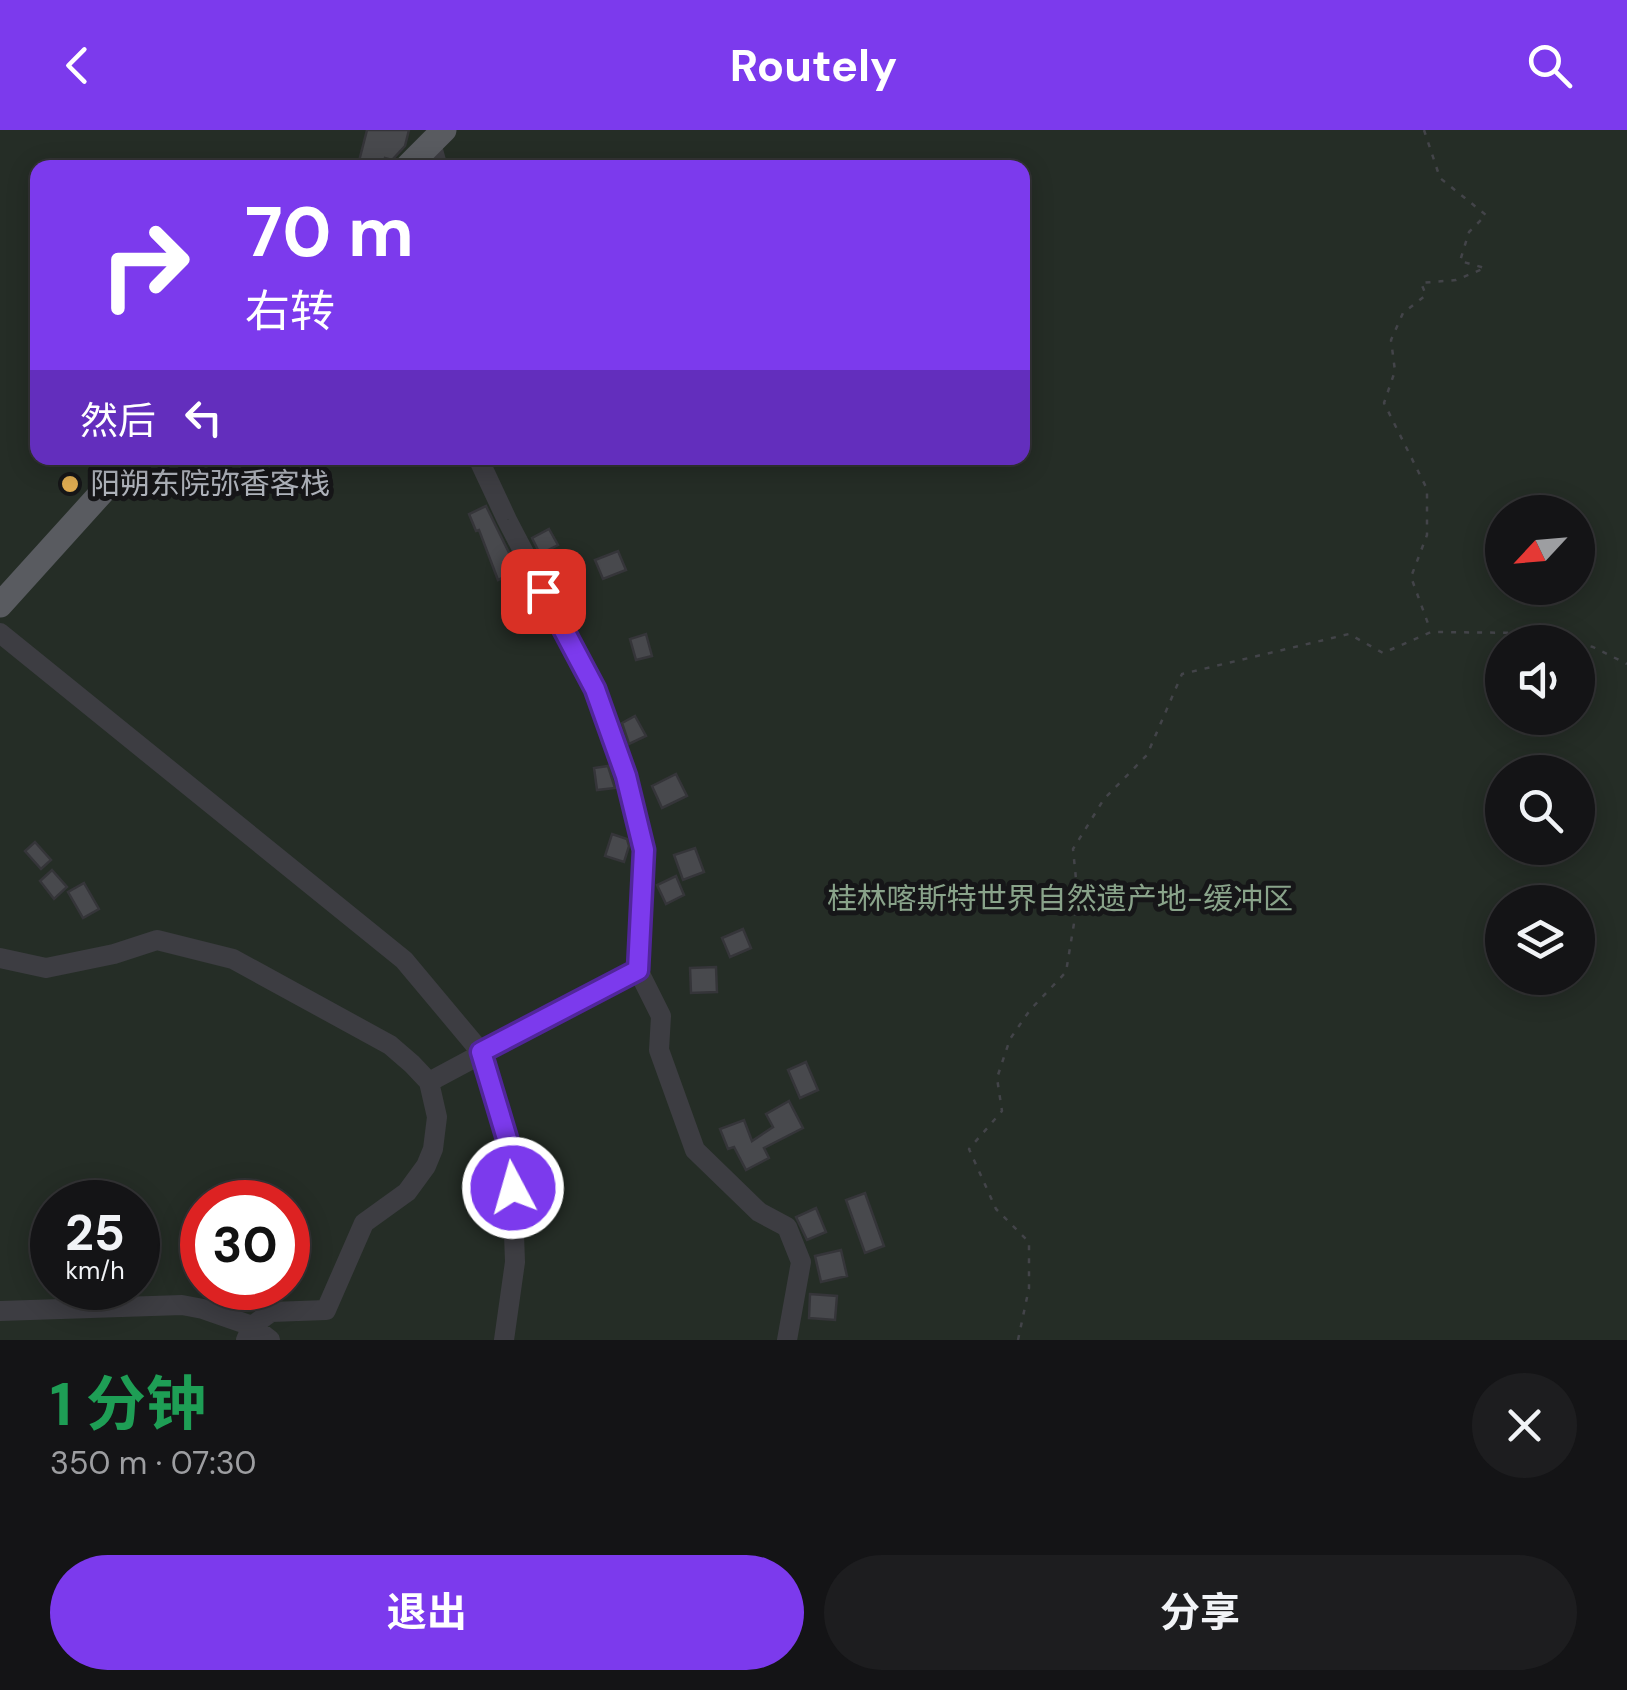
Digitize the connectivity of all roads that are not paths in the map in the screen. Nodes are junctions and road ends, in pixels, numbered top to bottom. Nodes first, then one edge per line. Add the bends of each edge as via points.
1 (127, 465) edge
2 (481, 465) edge
3 (0, 605) edge
4 (0, 633) edge
5 (0, 958) edge
6 (638, 970) junction
7 (481, 1052) junction
8 (429, 1082) junction
9 (0, 1312) edge
10 (249, 1333) edge
11 (270, 1340) edge
12 (504, 1340) edge
13 (787, 1340) edge

1 - 3 main road
2 - 6 street via 595,689 626,776 644,850
4 - 7 street via 404,960
5 - 8 street via 46,968 157,940 233,959 390,1045
6 - 7 street
6 - 13 street via 662,1016 660,1050 695,1150 759,1212 788,1228 801,1262
7 - 8 street
7 - 12 street via 511,1152 516,1262
8 - 10 street via 437,1117 426,1166 407,1192 364,1223 326,1310 271,1312
9 - 10 street via 182,1305
10 - 11 street

